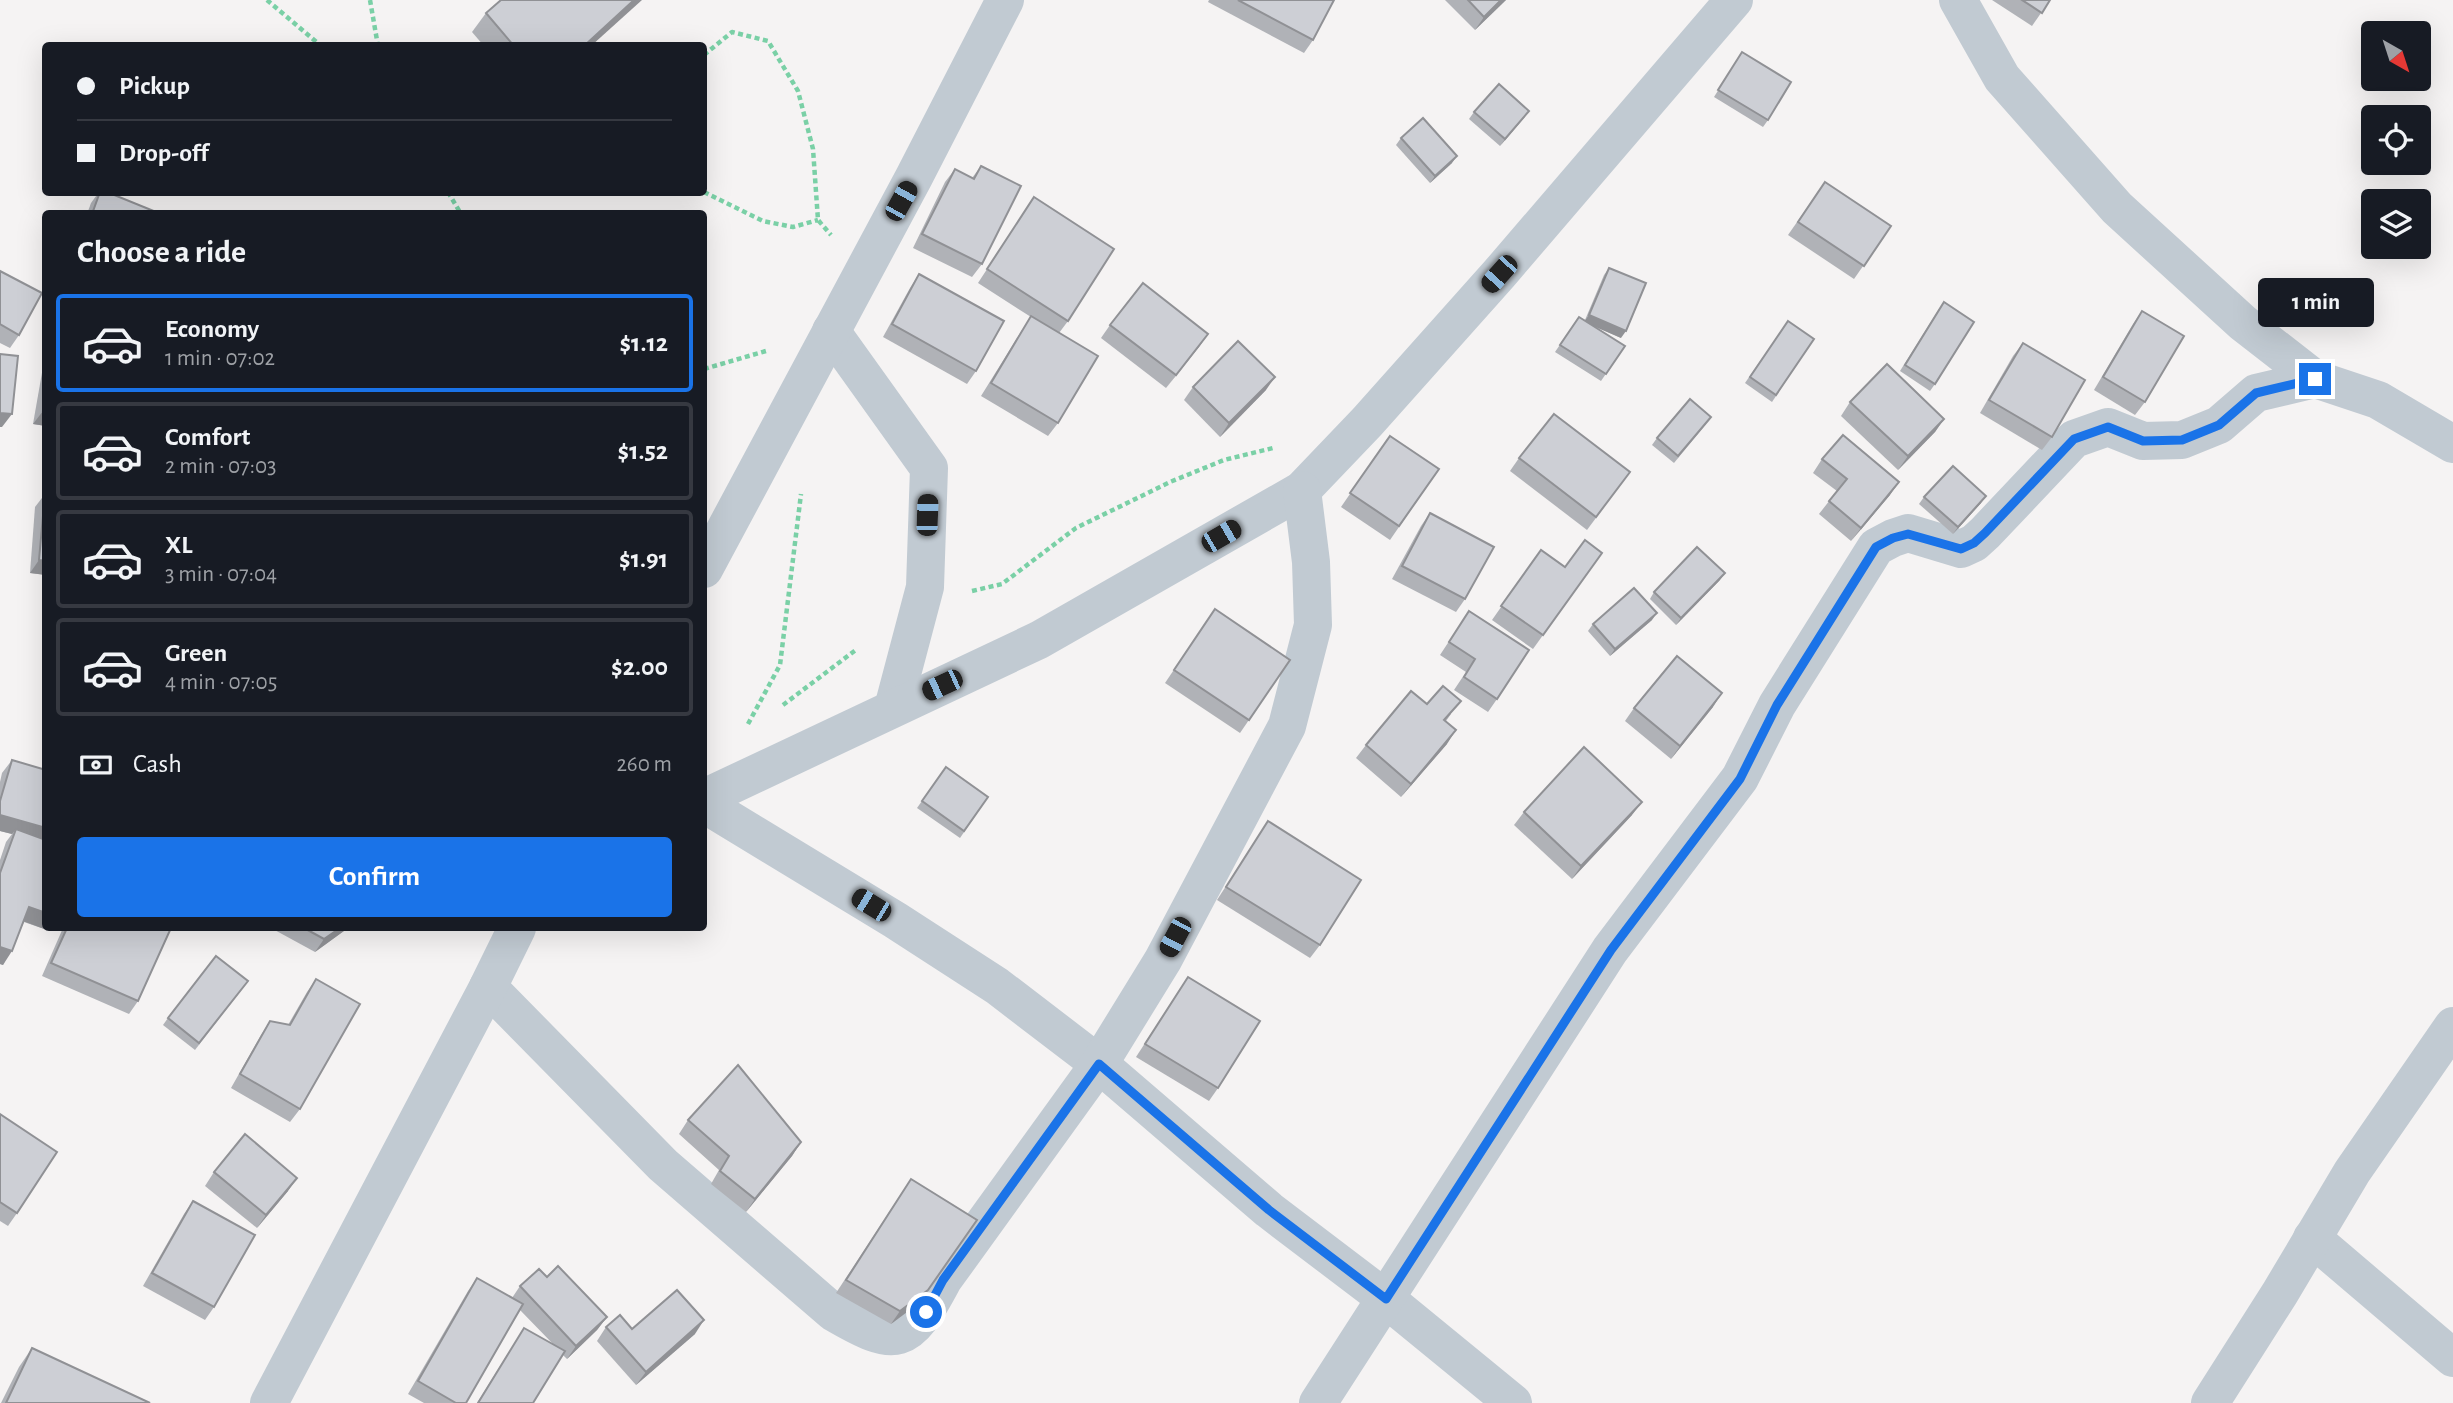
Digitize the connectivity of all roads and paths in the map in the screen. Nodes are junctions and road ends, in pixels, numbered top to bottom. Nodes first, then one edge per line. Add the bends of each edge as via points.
1 (267, 0) edge
2 (370, 0) edge
3 (1004, 0) edge
4 (1734, 0) edge
5 (1958, 0) edge
6 (316, 42) edge
7 (377, 42) edge
8 (707, 53) edge
9 (707, 193) edge
10 (818, 220) junction
11 (861, 275) junction
12 (831, 331) junction
13 (2315, 379) junction
14 (1350, 440) junction
15 (2453, 444) edge
16 (803, 487) dead end
17 (1302, 490) junction
18 (707, 563) edge
19 (921, 602) junction
20 (859, 648) dead end
21 (893, 708) junction
22 (774, 712) dead end
23 (747, 725) dead end
24 (707, 797) edge
25 (707, 806) edge
26 (516, 931) edge
27 (488, 987) junction
28 (2453, 1026) edge
29 (1099, 1064) junction
30 (2312, 1238) junction
31 (1386, 1299) junction
32 (2453, 1358) edge
33 (269, 1403) edge
34 (1318, 1403) edge
35 (1513, 1403) edge
36 (2210, 1403) edge

1 - 6 path
2 - 7 path
3 - 11 street
4 - 14 street
5 - 13 street via 2002,78 2117,208 2242,323
8 - 10 path via 732,32 768,41 798,90 813,149
9 - 10 path via 763,221 793,227
10 - 11 path
11 - 12 street
12 - 18 street
12 - 19 street via 929,468
13 - 15 street via 2378,400
13 - 31 street via 2256,393 2219,425 2182,440 2143,441 2108,427 2074,439 1985,533 1961,549 1908,534 1876,547 1777,705 1740,779 1611,950
14 - 17 street
14 - 19 path via 1307,440 1224,460 1076,528 1002,584
16 - 23 path via 780,665
17 - 21 street via 1039,640
17 - 29 street via 1313,625 1287,726 1163,960
19 - 21 street
20 - 22 path
21 - 24 street
25 - 29 street via 918,934
26 - 27 street
27 - 29 street via 663,1165 833,1312 887,1338 908,1332 926,1312 943,1280
27 - 33 street
28 - 30 street
29 - 31 street via 1269,1210
30 - 32 street
30 - 36 street
31 - 34 street
31 - 35 street

